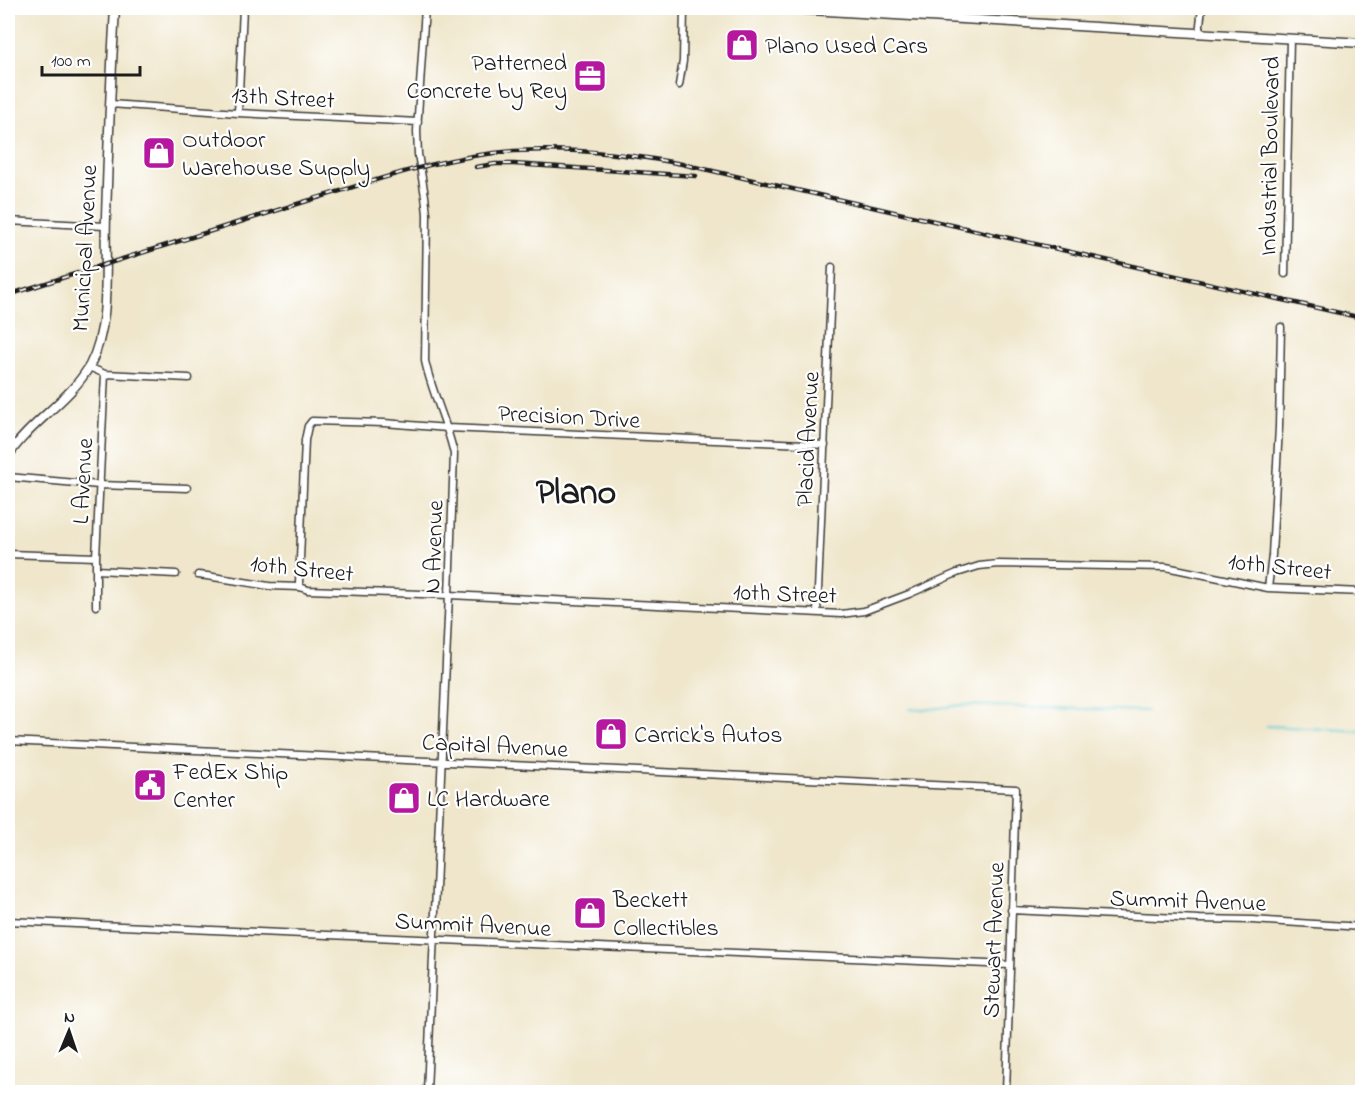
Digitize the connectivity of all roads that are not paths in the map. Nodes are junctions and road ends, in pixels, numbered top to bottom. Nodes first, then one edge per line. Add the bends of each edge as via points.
1 (115, 8) edge
2 (243, 8) edge
3 (425, 8) edge
4 (684, 8) edge
5 (777, 8) edge
6 (1202, 8) edge
7 (1198, 33) junction
8 (1290, 39) junction
9 (1362, 43) edge
10 (679, 85) dead end
11 (110, 104) junction
12 (238, 113) junction
13 (418, 122) junction
14 (8, 221) edge
15 (105, 226) junction
16 (832, 267) dead end
17 (1285, 274) dead end
18 (1281, 327) dead end
19 (89, 367) junction
20 (105, 374) junction
21 (189, 378) dead end
22 (448, 428) junction
23 (825, 446) junction
24 (8, 456) edge
25 (8, 477) edge
26 (99, 484) junction
27 (187, 488) dead end
28 (8, 554) edge
29 (96, 556) junction
30 (96, 570) junction
31 (176, 574) dead end
32 (198, 575) dead end
33 (300, 587) junction
34 (1268, 588) junction
35 (1362, 592) edge
36 (449, 595) junction
37 (96, 606) dead end
38 (817, 613) junction
39 (8, 741) edge
40 (441, 761) junction
41 (1016, 789) joint
42 (1011, 910) junction
43 (8, 921) edge
44 (1362, 927) edge
45 (433, 940) junction
46 (1010, 965) junction
47 (427, 1092) edge
48 (1006, 1092) edge

1 - 11 main road, Municipal Avenue
2 - 12 street
3 - 13 street, N Avenue
4 - 10 street
5 - 7 main road
6 - 7 street
7 - 8 main road
8 - 9 main road
8 - 17 street, Industrial Boulevard
11 - 12 street, 13th Street
11 - 15 main road, Municipal Avenue
12 - 13 street, 13th Street
13 - 22 street, N Avenue via 418,154 427,214 425,362
14 - 15 street
15 - 19 main road, Municipal Avenue via 105,307 102,333
16 - 23 street, Placid Avenue
18 - 34 street
19 - 20 street
19 - 24 main road, Municipal Avenue via 70,391 22,436
20 - 21 street
20 - 26 street, L Avenue
22 - 23 street, Precision Drive
22 - 33 street, Precision Drive via 382,423 312,422 308,426
22 - 36 street, N Avenue via 454,454
23 - 38 street, Placid Avenue
25 - 26 street
26 - 27 street
26 - 29 street, L Avenue
28 - 29 street
29 - 30 street, L Avenue
30 - 31 street
30 - 37 street, L Avenue
32 - 33 street, 10th Street
33 - 36 street, 10th Street
34 - 35 street, 10th Street
34 - 38 street, 10th Street via 1166,567 999,564 954,574 864,610
36 - 38 street, 10th Street
36 - 40 street, N Avenue
39 - 40 street, Capital Avenue
40 - 41 street, Capital Avenue
40 - 45 street, N Avenue
41 - 42 street, Stewart Avenue
42 - 44 street, Summit Avenue
42 - 46 street, Stewart Avenue
43 - 45 street, Summit Avenue
45 - 46 street, Summit Avenue
45 - 47 street, N Avenue
46 - 48 street, Stewart Avenue

